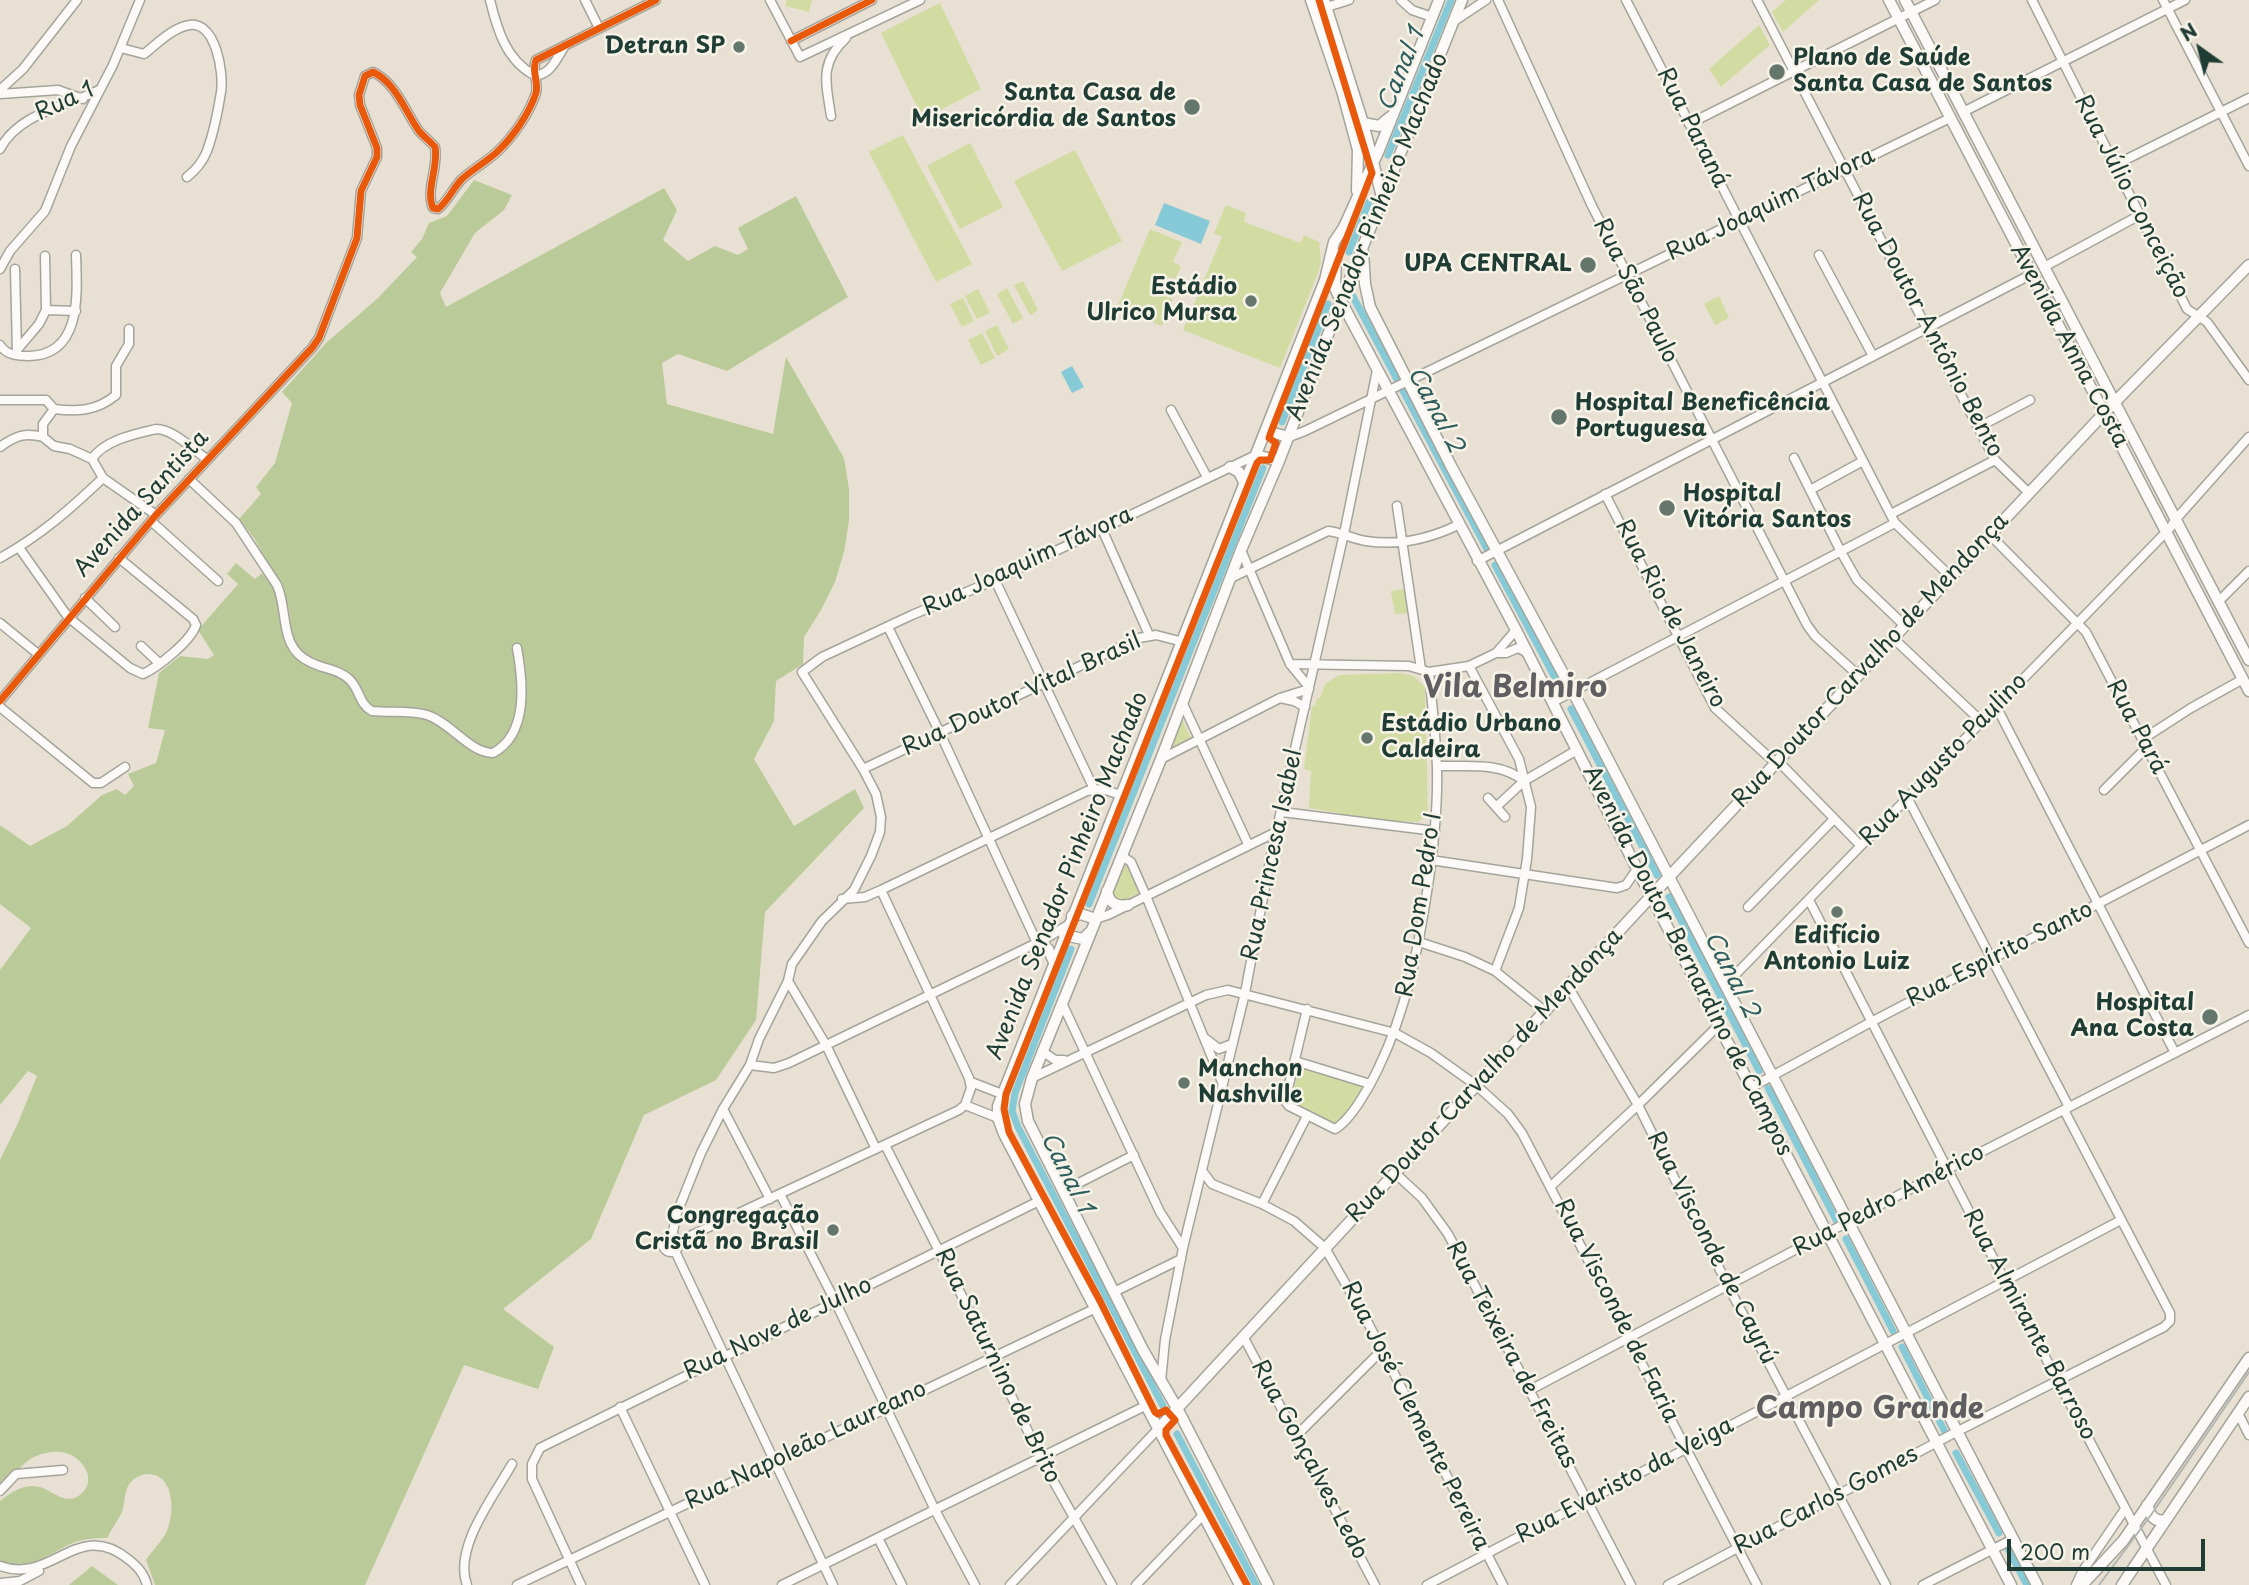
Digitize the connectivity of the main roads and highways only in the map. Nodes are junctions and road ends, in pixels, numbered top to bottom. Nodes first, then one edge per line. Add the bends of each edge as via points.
1 (1311, 0) edge
2 (1439, 0) edge
3 (1462, 0) edge
4 (1889, 0) edge
5 (1905, 0) edge
6 (1326, 4) edge
7 (1963, 112) junction
8 (1394, 113) junction
9 (1950, 118) junction
10 (1363, 123) junction
11 (1377, 155) junction
12 (1396, 164) junction
13 (1357, 196) junction
14 (1382, 197) junction
15 (1378, 208) junction
16 (1343, 227) junction
17 (1363, 246) junction
18 (1338, 247) junction
19 (1358, 259) junction
20 (2249, 265) edge
21 (1341, 301) junction
22 (2109, 408) junction
23 (1266, 431) junction
24 (1289, 437) junction
25 (1256, 456) junction
26 (1279, 461) junction
27 (1230, 467) road end
28 (1245, 484) junction
29 (2249, 660) edge
30 (2249, 691) edge
31 (1668, 878) junction
32 (1107, 891) junction
33 (1652, 896) junction
34 (1128, 905) road end
35 (1095, 919) junction
36 (1068, 926) junction
37 (1090, 932) junction
38 (1041, 941) road end
39 (1054, 962) junction
40 (2249, 1358) edge
41 (2249, 1396) edge
42 (1177, 1408) junction
43 (1159, 1428) junction
44 (2147, 1505) junction
45 (2166, 1520) junction
46 (1240, 1585) edge
47 (1268, 1585) edge
48 (2011, 1585) edge
49 (2037, 1585) edge
50 (2079, 1585) edge
51 (2122, 1585) edge

1 - 13 main road via 1358,150
2 - 8 main road, Avenida Senador Pinheiro Machado
3 - 12 main road, Avenida Senador Pinheiro Machado
4 - 9 main road, Avenida Anna Costa
5 - 7 main road, Avenida Anna Costa
6 - 10 main road
7 - 9 main road
7 - 22 main road, Avenida Anna Costa via 2044,267
8 - 10 main road via 1379,126
8 - 11 main road, Avenida Senador Pinheiro Machado
9 - 22 main road, Avenida Anna Costa
10 - 11 main road
11 - 12 main road
11 - 13 main road, Avenida Senador Pinheiro Machado
11 - 14 main road
12 - 14 main road, Avenida Senador Pinheiro Machado
13 - 15 main road via 1371,191
13 - 16 main road, Avenida Senador Pinheiro Machado
14 - 15 main road, Avenida Senador Pinheiro Machado
15 - 17 main road, Avenida Senador Pinheiro Machado
16 - 18 main road
16 - 23 main road, Avenida Senador Pinheiro Machado
17 - 19 main road, Avenida Senador Pinheiro Machado
17 - 31 main road, Avenida Doutor Bernardino de Campos via 1370,307
18 - 19 main road via 1346,262
18 - 21 main road via 1335,288
19 - 21 main road, Avenida Senador Pinheiro Machado
20 - 22 main road, Rua Doutor Carvalho de Mendonça
21 - 24 main road, Avenida Senador Pinheiro Machado
21 - 33 main road, Avenida Doutor Bernardino de Campos
22 - 29 main road, Avenida Anna Costa via 2176,519
22 - 30 main road, Avenida Anna Costa via 2166,532
22 - 31 main road, Rua Doutor Carvalho de Mendonça
23 - 24 main road
23 - 25 main road, Avenida Senador Pinheiro Machado
24 - 26 main road, Avenida Senador Pinheiro Machado
25 - 26 main road
25 - 28 main road, Avenida Senador Pinheiro Machado
26 - 32 main road, Avenida Senador Pinheiro Machado
27 - 28 main road
28 - 36 main road, Avenida Senador Pinheiro Machado
31 - 33 main road, Rua Doutor Carvalho de Mendonça
31 - 49 main road, Avenida Doutor Bernardino de Campos
32 - 34 main road via 1111,902
32 - 35 main road, Avenida Senador Pinheiro Machado
33 - 42 main road, Rua Doutor Carvalho de Mendonça
33 - 48 main road, Avenida Doutor Bernardino de Campos
35 - 36 main road via 1081,914
35 - 37 main road, Avenida Senador Pinheiro Machado
36 - 37 main road via 1083,939
36 - 39 main road, Avenida Senador Pinheiro Machado
37 - 42 main road, Avenida Senador Pinheiro Machado via 1031,1078 1025,1112 1143,1350
38 - 39 main road
39 - 43 main road, Avenida Senador Pinheiro Machado via 1002,1094 998,1118
40 - 44 main road
41 - 45 main road
42 - 43 main road, Rua Doutor Carvalho de Mendonça
42 - 47 main road, Avenida Senador Pinheiro Machado
43 - 46 main road
44 - 45 main road via 2153,1518
44 - 50 main road via 2118,1546
45 - 51 main road

